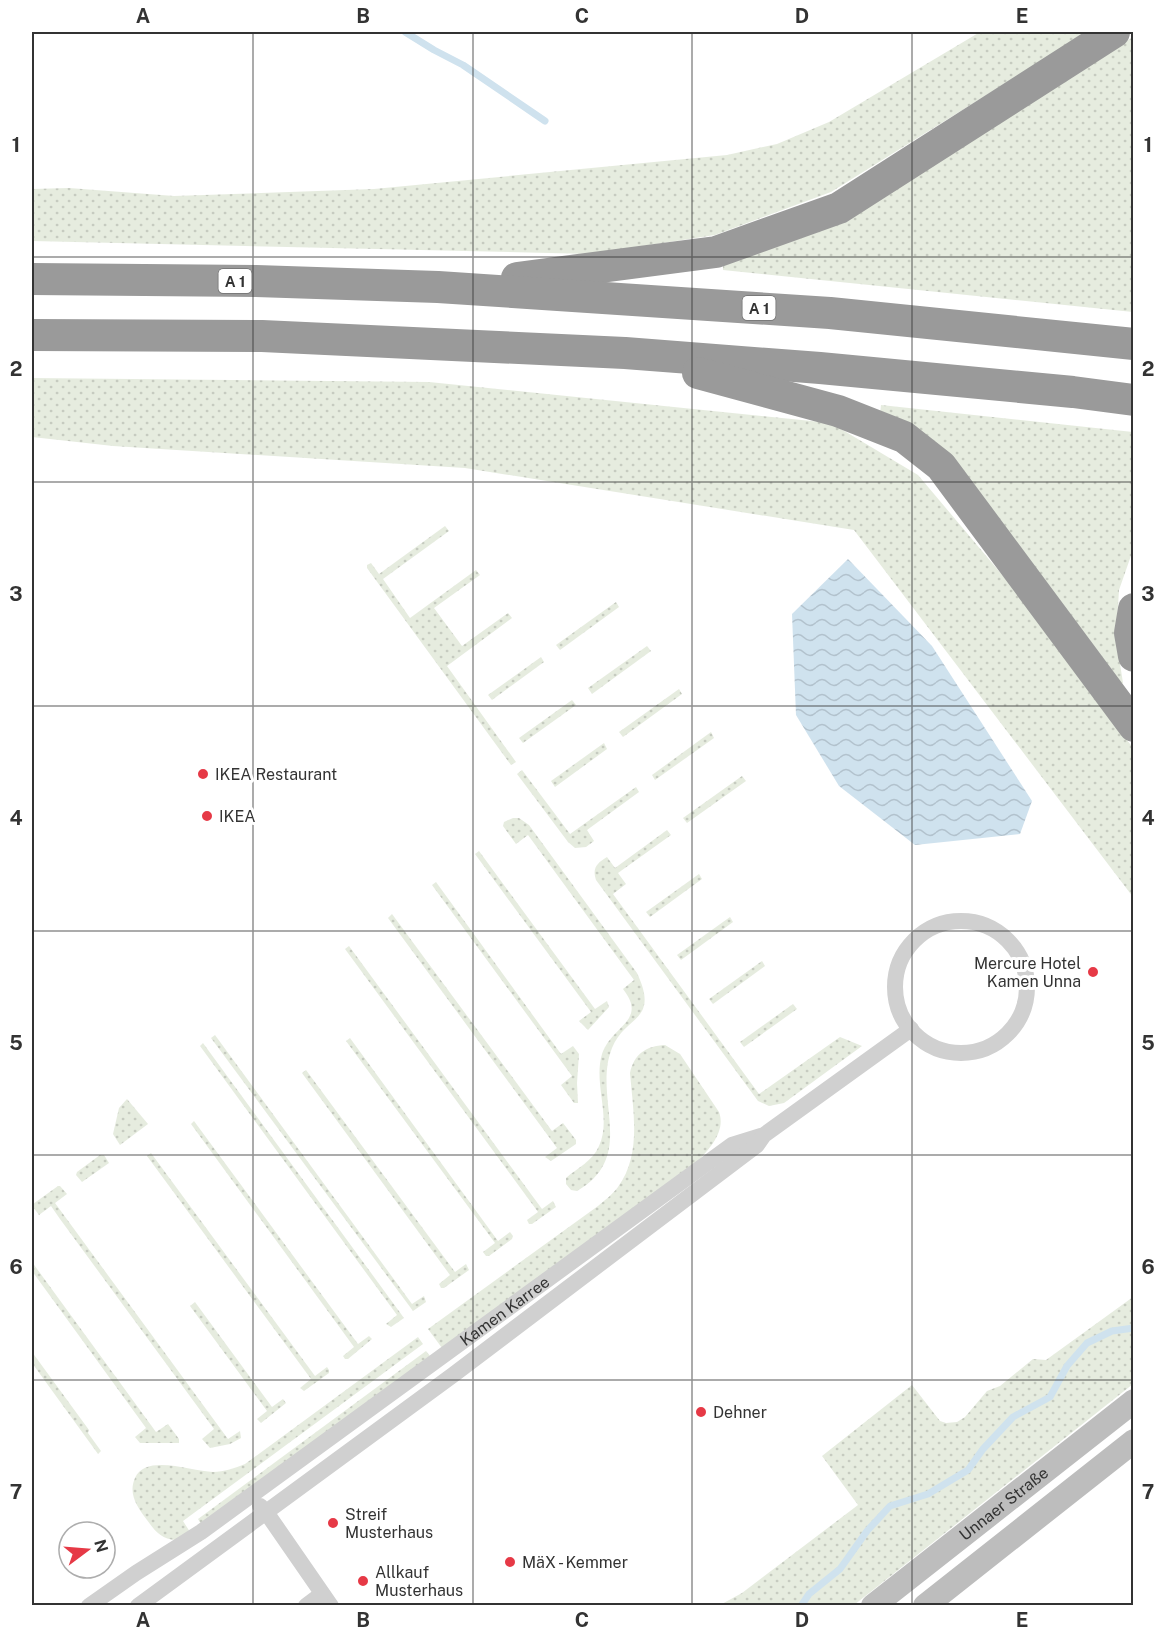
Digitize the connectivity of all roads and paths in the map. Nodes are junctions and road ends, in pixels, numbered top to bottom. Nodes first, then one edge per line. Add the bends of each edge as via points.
1 (1114, 32) edge
2 (32, 279) edge
3 (438, 287) junction
4 (32, 335) edge
5 (1134, 344) edge
6 (625, 353) junction
7 (1134, 400) edge
8 (1134, 609) edge
9 (1134, 656) edge
10 (1134, 726) edge
11 (911, 1029) junction
12 (764, 1135) junction
13 (1134, 1401) edge
14 (1134, 1441) edge
15 (249, 1497) junction
16 (266, 1512) junction
17 (326, 1600) edge
18 (89, 1605) edge
19 (138, 1605) edge
20 (306, 1605) edge
21 (873, 1605) edge
22 (925, 1605) edge

1 - 3 highway via 839,208 716,252
2 - 3 highway, A 1
3 - 5 highway, A 1 via 830,313
4 - 6 highway via 262,336
6 - 7 highway via 877,373
6 - 10 highway via 838,411 904,437 941,466
8 - 9 highway via 1130,633
11 - 11 street via 924,1041 951,1052 980,1050 1005,1036 1022,1012 1027,984 1025,969 1011,944 1001,934 975,922 937,925 918,937 900,961 896,976 898,1006
11 - 12 street, Kamen Karree
12 - 15 street, Kamen Karree via 732,1145
12 - 16 street, Kamen Karree via 757,1145
13 - 21 main road, Unnaer Straße
14 - 22 main road, Unnaer Straße
15 - 16 street
15 - 18 street, Kamen Karree
16 - 17 street
16 - 19 street, Kamen Karree
17 - 20 street

